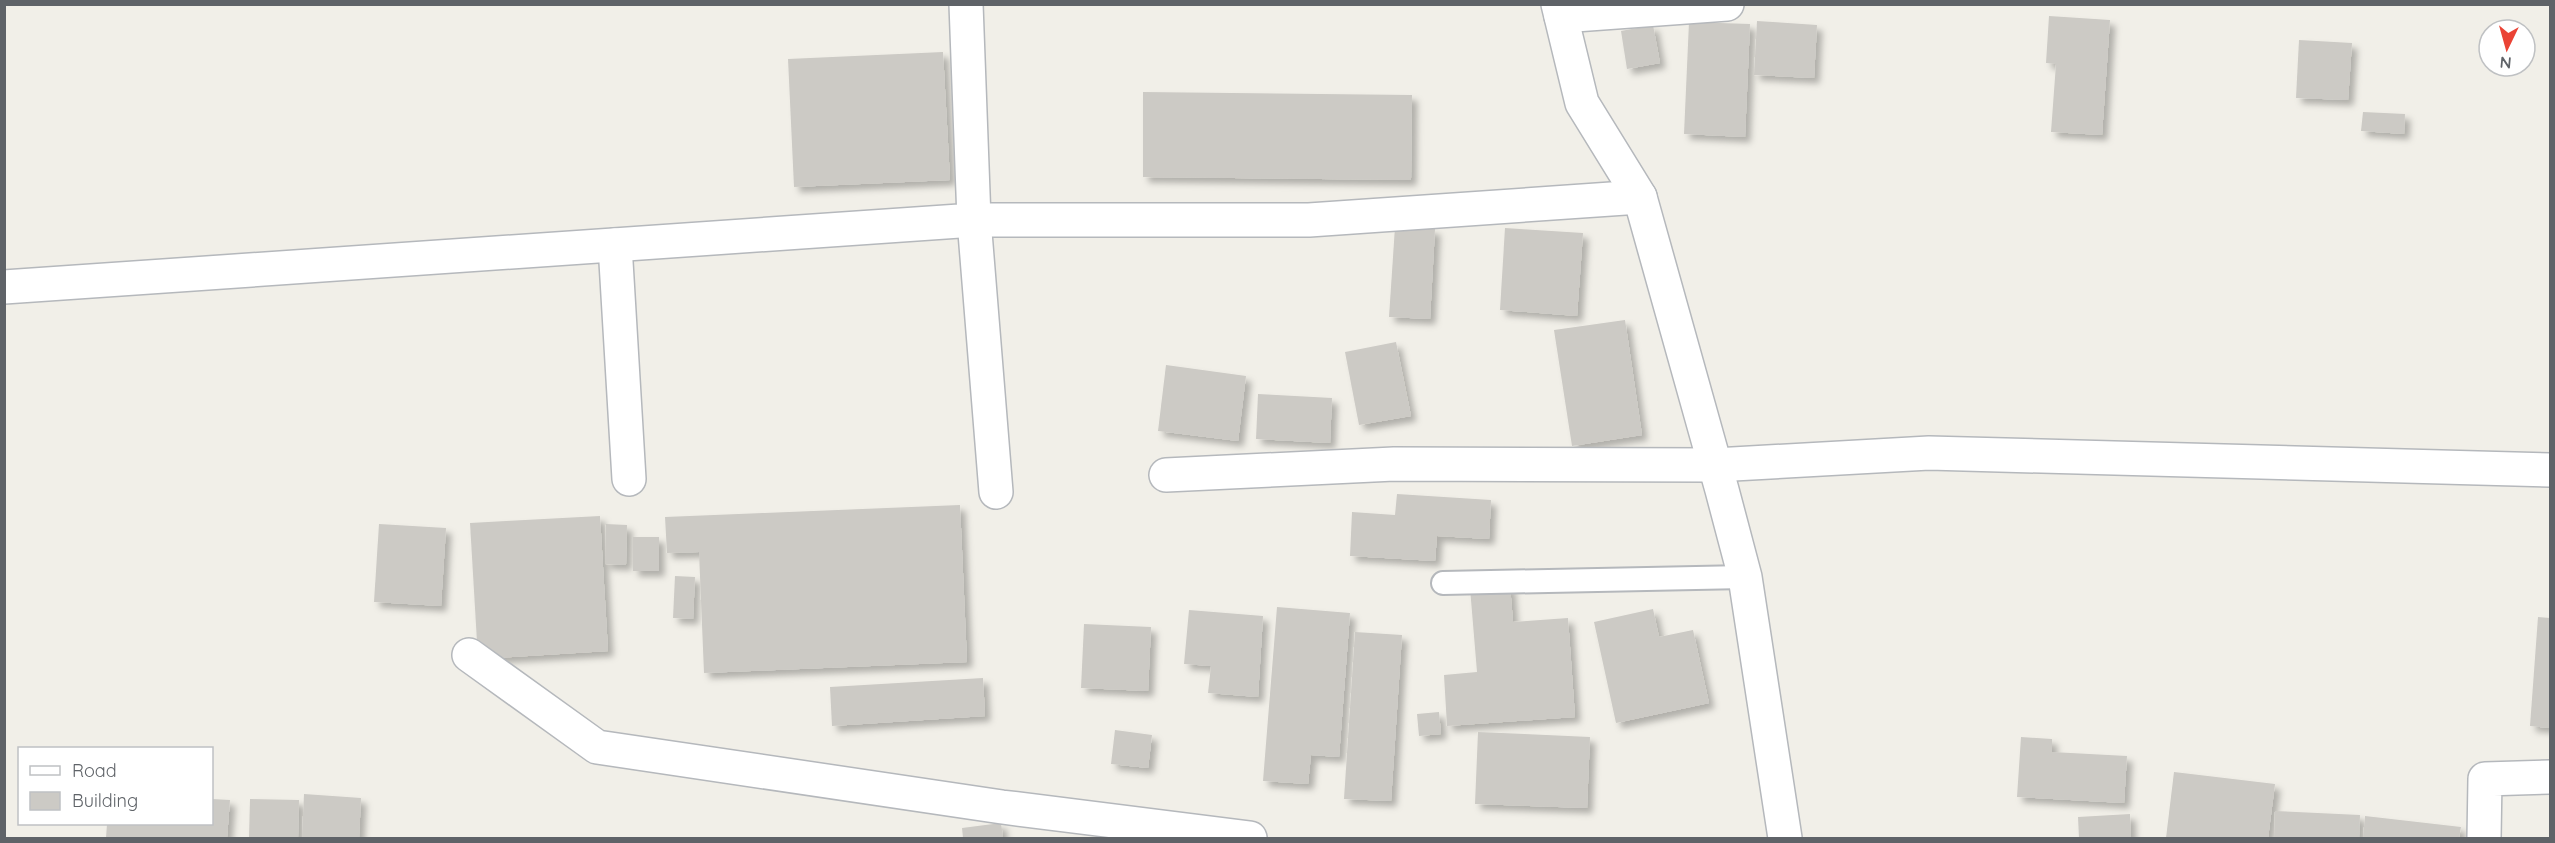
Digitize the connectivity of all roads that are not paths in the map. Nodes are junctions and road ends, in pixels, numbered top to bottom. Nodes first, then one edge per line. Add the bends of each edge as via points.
1 (966, 4) edge
2 (1727, 4) edge
3 (1559, 10) edge
4 (1640, 197) junction
5 (974, 220) junction
6 (615, 245) junction
7 (4, 287) edge
8 (1715, 465) junction
9 (2550, 470) edge
10 (1166, 475) dead end
11 (629, 479) dead end
12 (996, 492) dead end
13 (1745, 577) junction
14 (1443, 582) dead end
15 (469, 655) dead end
16 (2550, 777) edge
17 (1250, 838) edge
18 (1785, 838) edge
19 (2484, 838) edge

1 - 5 street
2 - 3 street
3 - 4 street via 1582,103
4 - 5 street via 1309,220
4 - 8 street
5 - 6 street
5 - 12 street
6 - 7 street
6 - 11 street
8 - 9 street via 1929,453
8 - 10 street via 1394,464
8 - 13 street
13 - 14 lane
13 - 18 street
15 - 17 street via 597,747 1002,807
16 - 19 street via 2485,779

